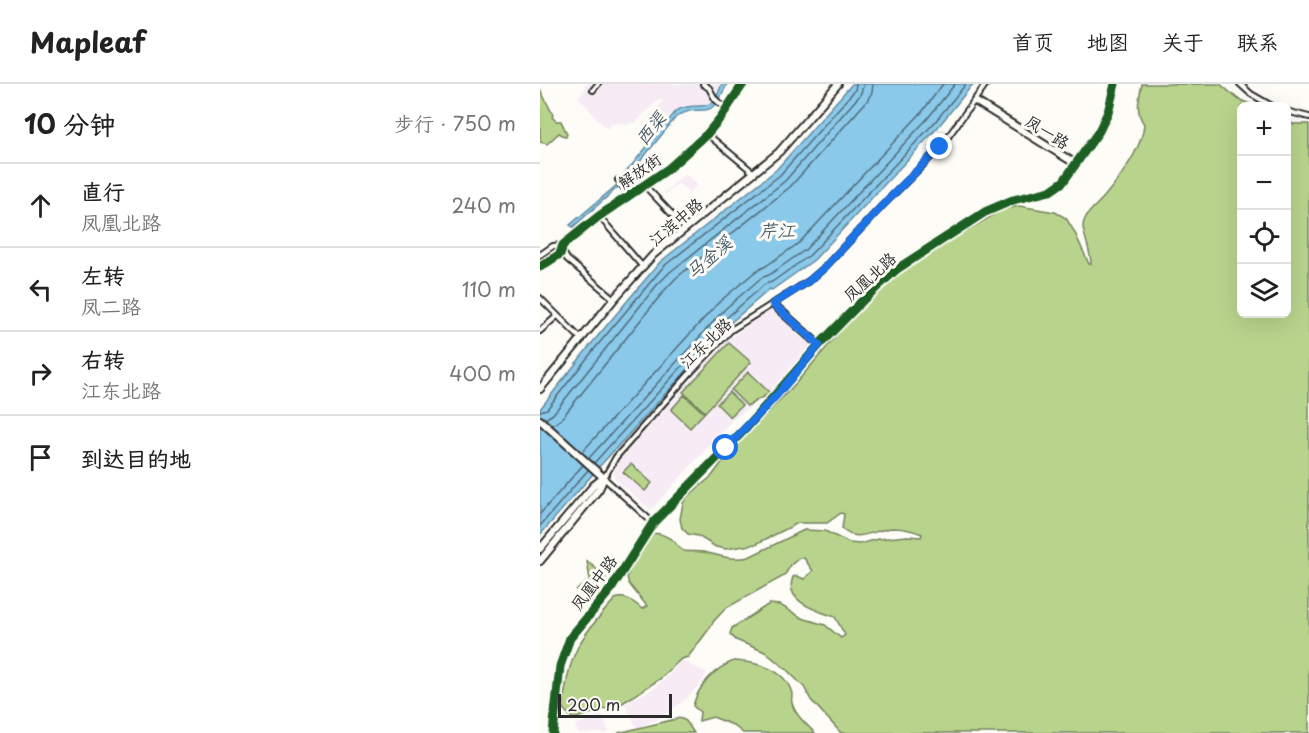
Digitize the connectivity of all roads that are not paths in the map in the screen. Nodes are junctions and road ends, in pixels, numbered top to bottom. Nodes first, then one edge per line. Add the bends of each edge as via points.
1 (598, 84) edge
2 (703, 84) edge
3 (743, 84) edge
4 (837, 84) edge
5 (986, 84) edge
6 (1115, 84) edge
7 (1240, 84) edge
8 (593, 90) dead end
9 (975, 101) junction
10 (1265, 102) edge
11 (723, 107) junction
12 (1291, 112) edge
13 (1309, 117) edge
14 (707, 134) junction
15 (1076, 164) junction
16 (755, 173) junction
17 (618, 180) dead end
18 (645, 186) junction
19 (629, 195) junction
20 (599, 216) junction
21 (685, 228) junction
22 (563, 245) junction
23 (541, 252) edge
24 (540, 267) edge
25 (643, 267) junction
26 (540, 298) edge
27 (614, 299) junction
28 (773, 304) junction
29 (557, 316) junction
30 (540, 331) edge
31 (582, 340) junction
32 (819, 345) junction
33 (540, 389) edge
34 (540, 420) edge
35 (604, 478) junction
36 (653, 523) junction
37 (540, 549) edge
38 (540, 561) edge
39 (553, 733) edge

1 - 8 street
2 - 11 street
3 - 11 street, 解放街
4 - 16 street, 江滨中路
5 - 9 street, 江东北路
6 - 15 street, 凤凰北路 via 1104,122
7 - 10 street
9 - 15 street, 凤一路
9 - 28 street, 江东北路 via 940,147 824,268
11 - 14 street, 解放街
12 - 13 street
14 - 16 street
14 - 18 street, 解放街
15 - 32 street, 凤凰北路 via 1057,187 985,212 914,257 879,284
16 - 21 street, 江滨中路
17 - 19 street
18 - 19 street, 解放街
18 - 21 street
19 - 20 street, 解放街
20 - 22 street, 解放街
20 - 25 street
21 - 25 street, 江滨中路
22 - 23 street, 解放街
22 - 24 street, 解放街 via 560,254
22 - 27 street via 567,260
25 - 27 street, 江滨中路
26 - 29 street
27 - 31 street, 江滨中路
28 - 32 street
28 - 35 street, 江东北路 via 731,330 616,457
29 - 30 street
29 - 31 street
31 - 33 street, 江滨中路
32 - 36 street, 凤凰北路 via 747,427
34 - 35 street
35 - 36 street
35 - 37 street
35 - 38 street
36 - 39 street, 凤凰中路 via 572,641 564,661

